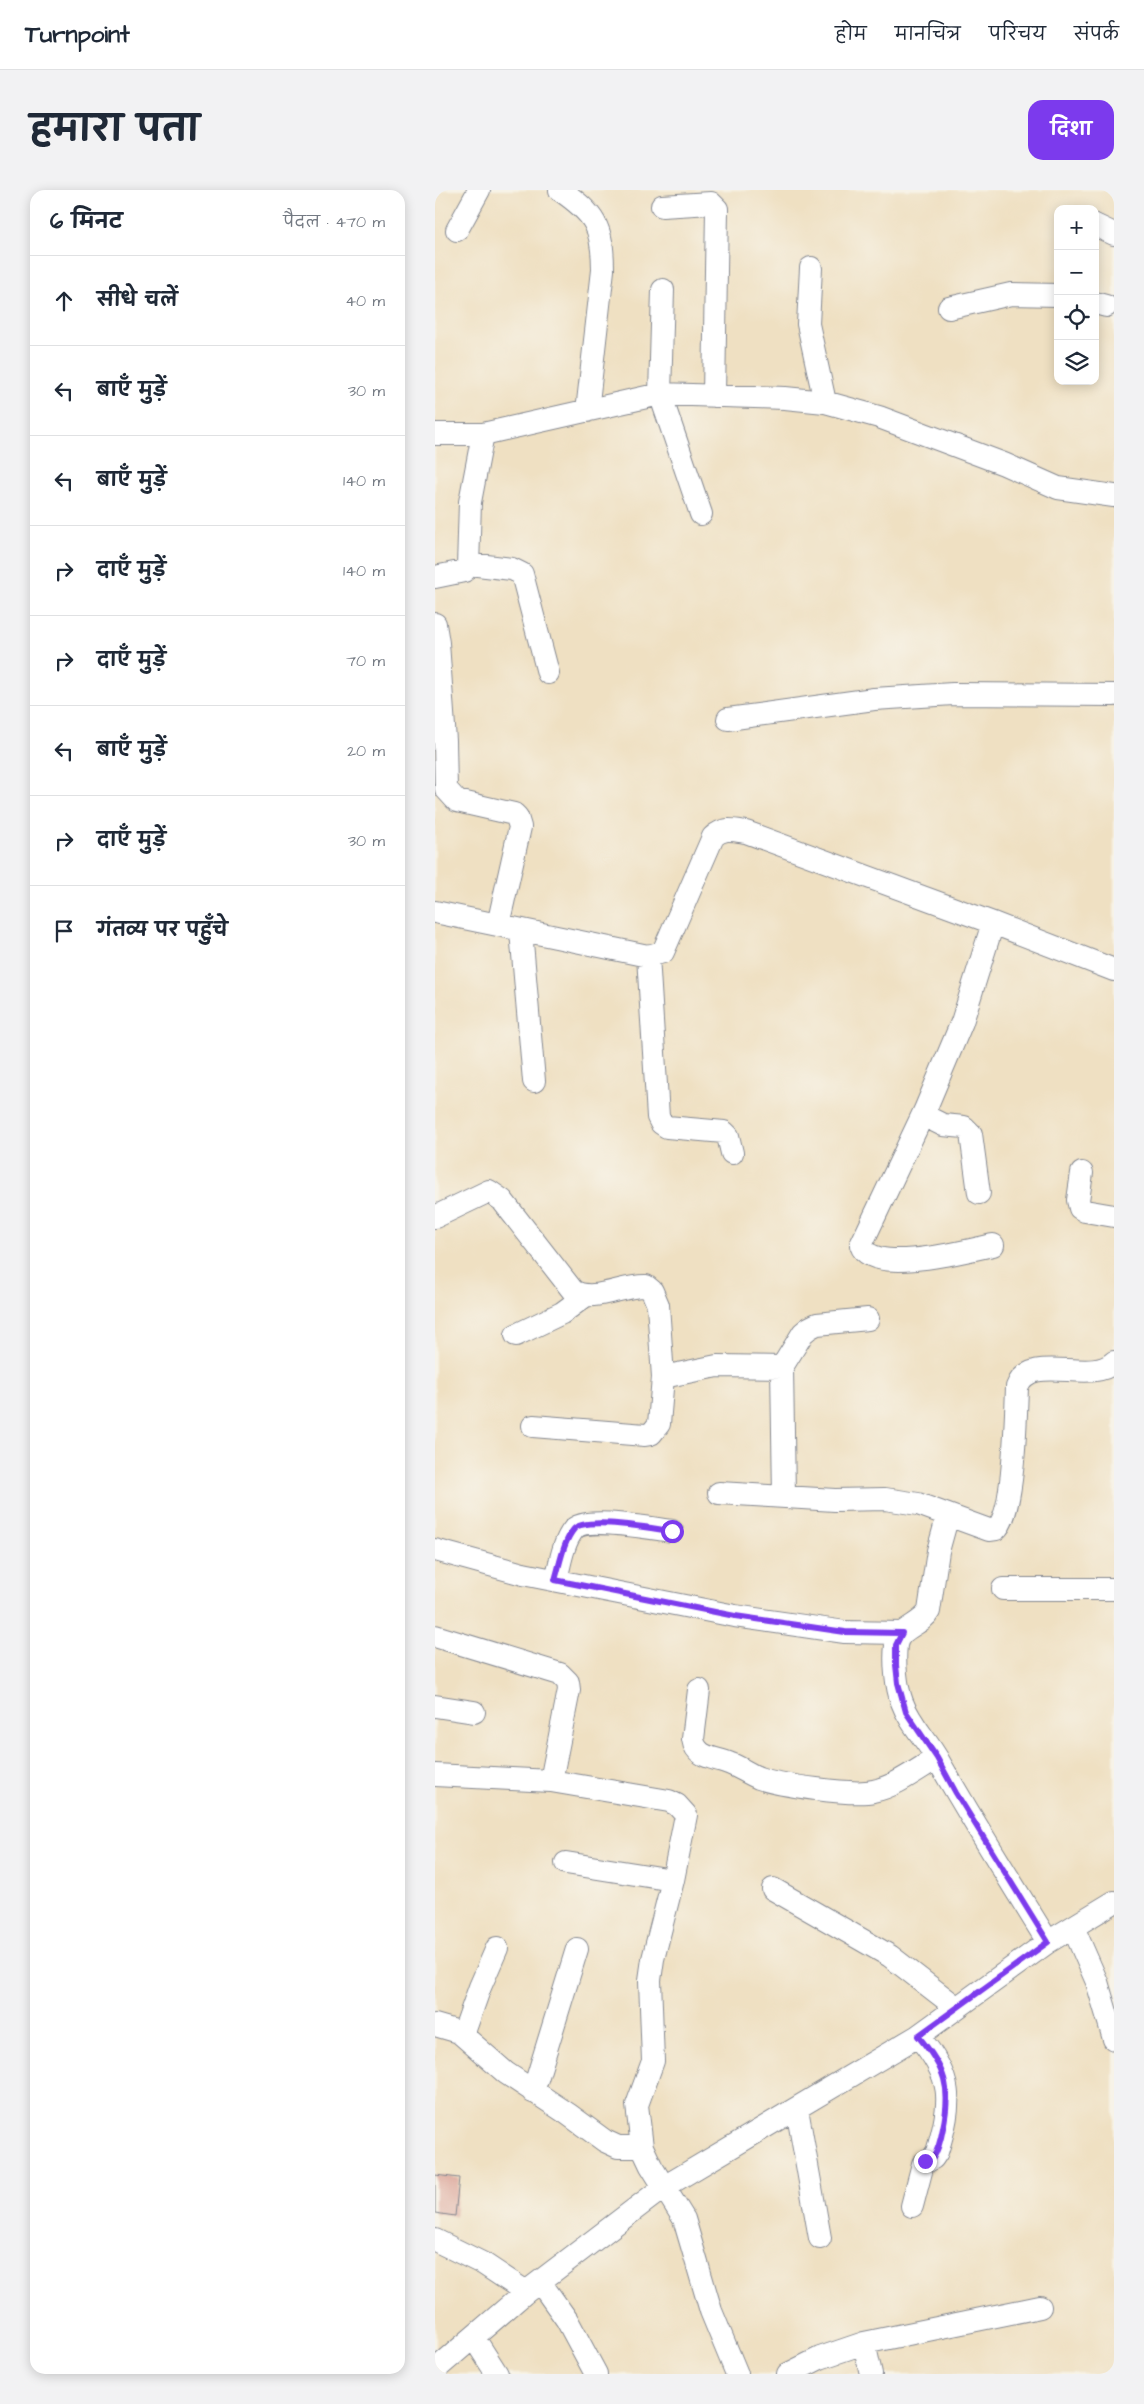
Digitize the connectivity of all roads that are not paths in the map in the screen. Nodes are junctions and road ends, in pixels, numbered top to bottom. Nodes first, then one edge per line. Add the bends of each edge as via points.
1 (479, 190) edge
2 (559, 190) edge
3 (662, 206) dead end
4 (457, 230) dead end
5 (811, 268) dead end
6 (663, 290) dead end
7 (1054, 295) edge
8 (949, 308) dead end
9 (660, 394) junction
10 (714, 396) junction
11 (825, 402) junction
12 (587, 411) junction
13 (435, 434) edge
14 (483, 434) junction
15 (1114, 496) edge
16 (701, 514) dead end
17 (469, 564) junction
18 (435, 577) edge
19 (435, 627) edge
20 (547, 673) dead end
21 (1114, 695) edge
22 (728, 719) dead end
23 (440, 741) edge
24 (435, 912) edge
25 (993, 923) junction
26 (498, 925) junction
27 (521, 931) junction
28 (648, 956) junction
29 (1114, 970) edge
30 (534, 1081) dead end
31 (923, 1115) junction
32 (732, 1153) dead end
33 (1082, 1173) dead end
34 (979, 1193) dead end
35 (1114, 1216) edge
36 (435, 1217) edge
37 (993, 1245) dead end
38 (585, 1296) junction
39 (868, 1319) dead end
40 (516, 1336) dead end
41 (1114, 1362) edge
42 (782, 1367) junction
43 (663, 1377) junction
44 (533, 1426) dead end
45 (719, 1493) dead end
46 (784, 1497) junction
47 (948, 1515) junction
48 (672, 1531) dead end
49 (435, 1550) edge
50 (555, 1580) junction
51 (1003, 1589) dead end
52 (1114, 1589) edge
53 (902, 1633) junction
54 (435, 1636) edge
55 (699, 1690) dead end
56 (435, 1706) edge
57 (473, 1712) dead end
58 (937, 1758) junction
59 (435, 1775) edge
60 (551, 1781) junction
61 (566, 1863) dead end
62 (673, 1880) junction
63 (773, 1888) dead end
64 (1114, 1902) edge
65 (1073, 1927) junction
66 (1048, 1942) junction
67 (497, 1948) dead end
68 (577, 1950) dead end
69 (956, 2007) junction
70 (435, 2025) edge
71 (463, 2035) junction
72 (918, 2036) junction
73 (1114, 2039) edge
74 (533, 2092) junction
75 (797, 2109) junction
76 (642, 2146) junction
77 (664, 2187) junction
78 (912, 2206) dead end
79 (820, 2238) dead end
80 (435, 2240) edge
81 (533, 2287) junction
82 (1039, 2307) dead end
83 (474, 2338) junction
84 (864, 2343) junction
85 (435, 2370) edge
86 (497, 2374) edge
87 (596, 2374) edge
88 (737, 2374) edge
89 (788, 2374) edge
90 (871, 2374) edge

1 - 4 street
2 - 12 street via 579,203 598,225 603,248
3 - 10 street via 711,203 717,209
5 - 11 street via 808,324
6 - 9 street
7 - 8 street via 1011,294
9 - 10 street
9 - 12 street
9 - 16 street
10 - 11 street
11 - 15 street via 879,417 1058,488
12 - 14 street
13 - 14 street
14 - 17 street via 470,502
17 - 18 street via 464,572
17 - 20 street via 512,569 522,574
19 - 23 street
21 - 22 street via 953,694 874,698
23 - 26 street via 445,782 451,797 468,805 514,814 519,821
24 - 26 street
25 - 28 street via 745,832 723,830 713,837 663,952
25 - 29 street
25 - 31 street via 962,1022
26 - 27 street
27 - 28 street
27 - 30 street
28 - 32 street via 657,1117 667,1127 727,1133
31 - 34 street via 943,1125 969,1130
31 - 37 street via 863,1238 863,1250 877,1258 925,1260
33 - 35 street via 1080,1208
36 - 38 street via 483,1193 494,1193 569,1287
38 - 40 street via 562,1313
38 - 43 street via 637,1286 646,1286 652,1291 658,1305
39 - 42 street via 817,1324 809,1328
41 - 47 street via 1100,1369 1034,1371 1023,1376 1017,1387 1014,1451 1004,1519 996,1529 989,1530
42 - 43 street via 717,1366
42 - 46 street
43 - 44 street via 659,1424 651,1434
45 - 46 street
46 - 47 street via 885,1499 918,1504
47 - 53 street via 938,1551 929,1611 925,1619
48 - 50 street via 595,1522 579,1525 569,1536
49 - 50 street
50 - 53 street via 735,1616 845,1632
51 - 52 street
53 - 58 street via 896,1645 901,1700
54 - 60 street via 565,1678 569,1690
55 - 58 street via 694,1747 702,1755 731,1764 759,1778 777,1783 866,1792 887,1786
56 - 57 street
58 - 66 street
59 - 60 street
60 - 62 street via 677,1805 686,1815
61 - 62 street
62 - 76 street via 650,1980 653,2062 637,2105
63 - 69 street via 889,1956
64 - 65 street
65 - 66 street
65 - 73 street via 1097,1982
66 - 69 street
67 - 71 street
68 - 74 street
69 - 72 street
70 - 71 street
71 - 74 street
72 - 75 street
72 - 78 street via 944,2073 947,2104 937,2152 923,2164
74 - 76 street via 612,2145 625,2148
75 - 77 street
75 - 79 street
76 - 77 street
77 - 81 street
77 - 88 street via 684,2219 711,2311
80 - 81 street
81 - 83 street
81 - 87 street via 567,2320
82 - 84 street
83 - 85 street
83 - 86 street
84 - 89 street via 820,2358
84 - 90 street

